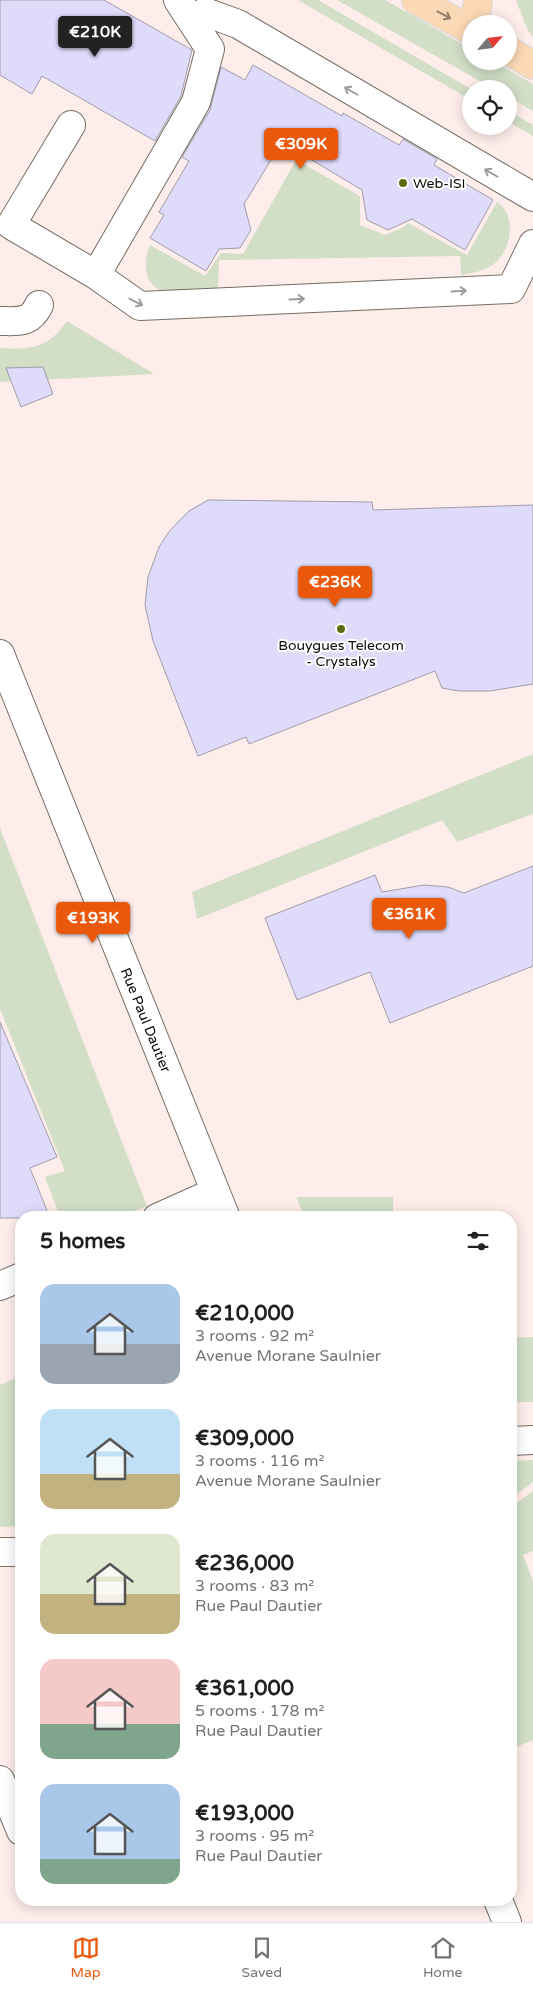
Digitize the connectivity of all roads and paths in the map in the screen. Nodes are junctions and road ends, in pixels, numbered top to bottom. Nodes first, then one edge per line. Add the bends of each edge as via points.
1 (416, 0) edge
2 (478, 0) edge
3 (185, 10) edge
4 (476, 15) edge
5 (462, 25) edge
6 (518, 56) edge
7 (533, 65) edge
8 (71, 124) dead end
9 (533, 197) edge
10 (4, 228) edge
11 (533, 244) edge
12 (96, 275) junction
13 (39, 305) dead end
14 (0, 321) edge
15 (0, 654) edge
16 (215, 1192) junction
17 (173, 1211) edge
18 (223, 1211) edge
19 (15, 1280) edge
20 (0, 1286) edge
21 (533, 1440) edge
22 (517, 1441) edge
23 (0, 1552) edge
24 (15, 1552) edge
25 (0, 1780) edge
26 (15, 1816) edge
27 (500, 1906) edge
28 (507, 1922) edge

1 -> 5 main road
2 - 4 main road
9 -> 3 street via 238,24 205,12
3 - 12 street via 210,49 196,102
6 - 7 main road
8 - 10 street
10 - 12 street
12 -> 11 street via 140,306 511,289
13 - 14 street via 34,315 22,321
15 - 16 street, Rue Paul Dautier
16 - 17 street
16 - 18 street, Rue Paul Dautier
19 - 20 street
21 - 22 street
23 - 24 street
25 - 26 street
27 - 28 street

